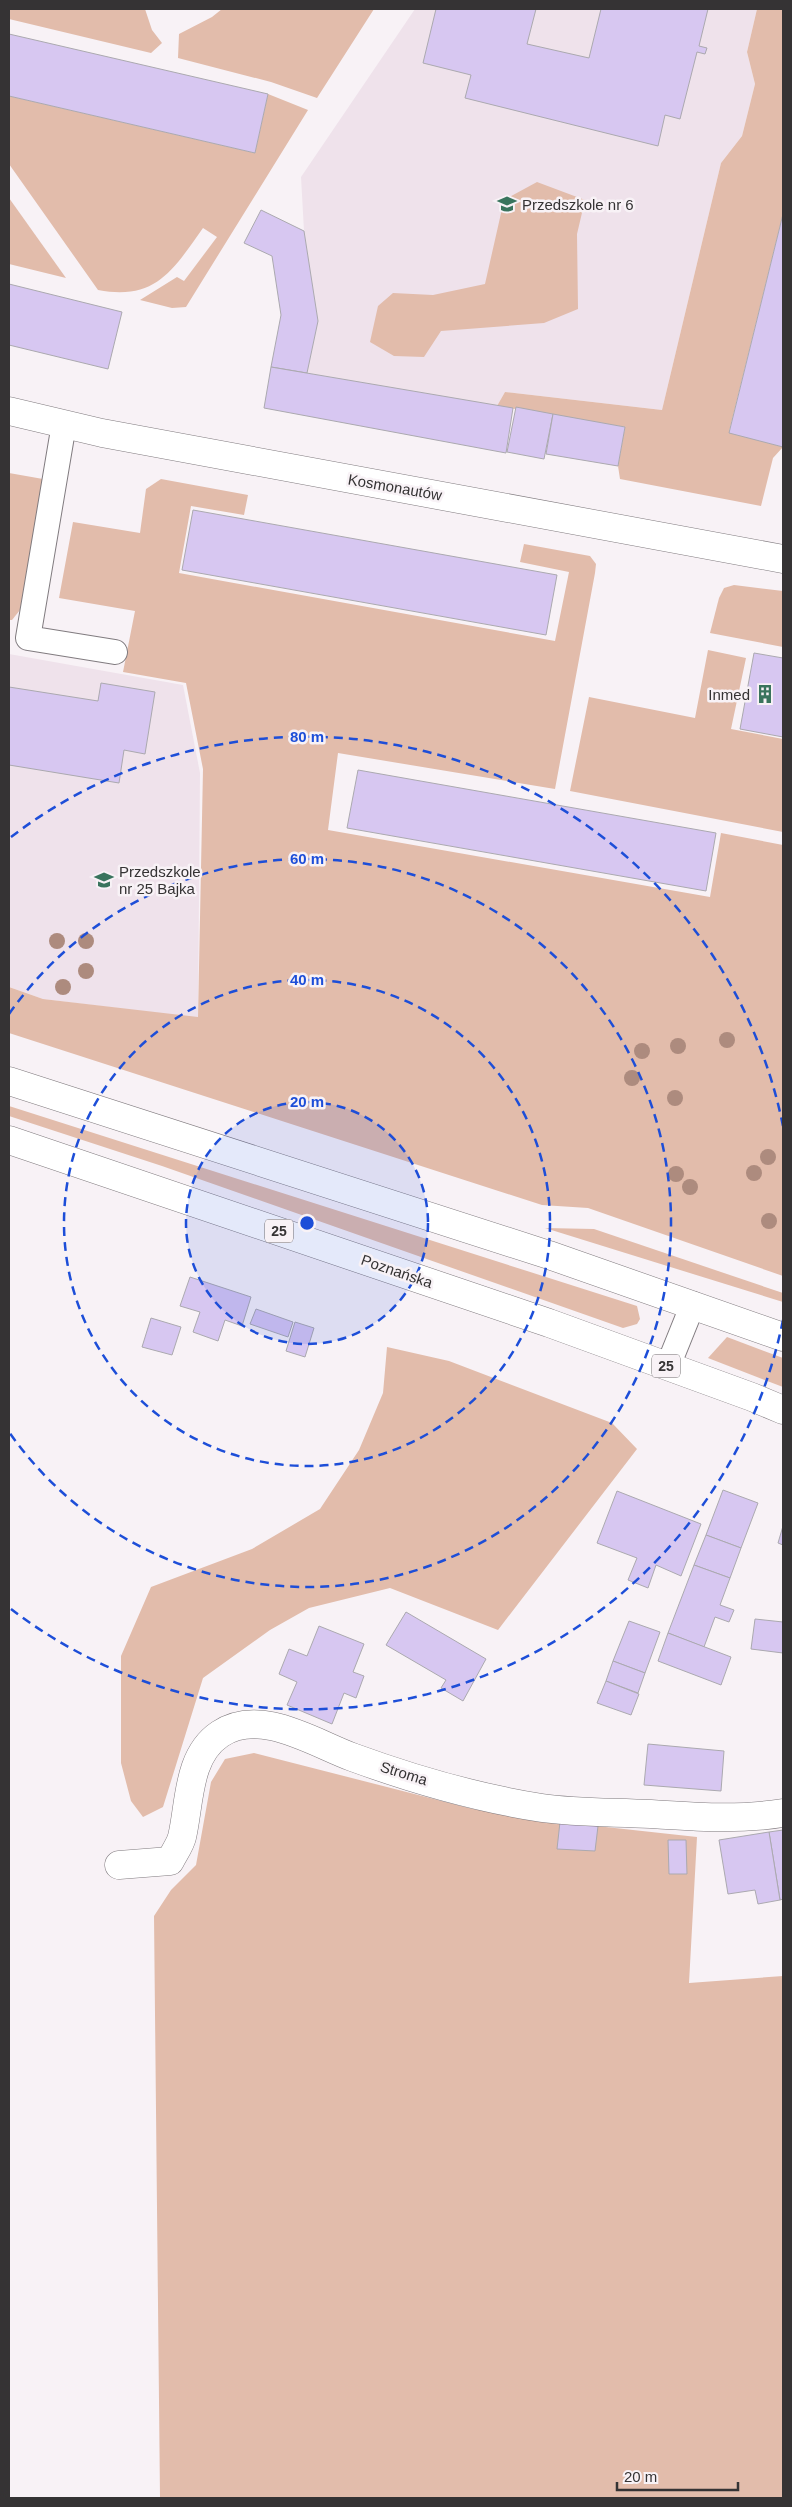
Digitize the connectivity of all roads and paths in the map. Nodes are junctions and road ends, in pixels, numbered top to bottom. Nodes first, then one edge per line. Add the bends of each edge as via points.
1 (9, 411) edge
2 (64, 424) junction
3 (783, 559) edge
4 (115, 652) dead end
5 (9, 1081) edge
6 (9, 1140) edge
7 (693, 1304) junction
8 (783, 1338) edge
9 (668, 1366) junction
10 (783, 1410) edge
11 (783, 1813) edge
12 (119, 1865) dead end

1 - 2 main road, Kosmonautów
2 - 3 main road, Kosmonautów
2 - 4 lane via 28,638
5 - 7 main road
6 - 9 main road, Poznańska / 25
7 - 8 main road
7 - 9 lane
9 - 10 main road, Poznańska / 25
11 - 12 main road, Stroma via 705,1818 543,1808 404,1774 269,1726 239,1726 220,1734 203,1748 188,1794 181,1839 170,1861

